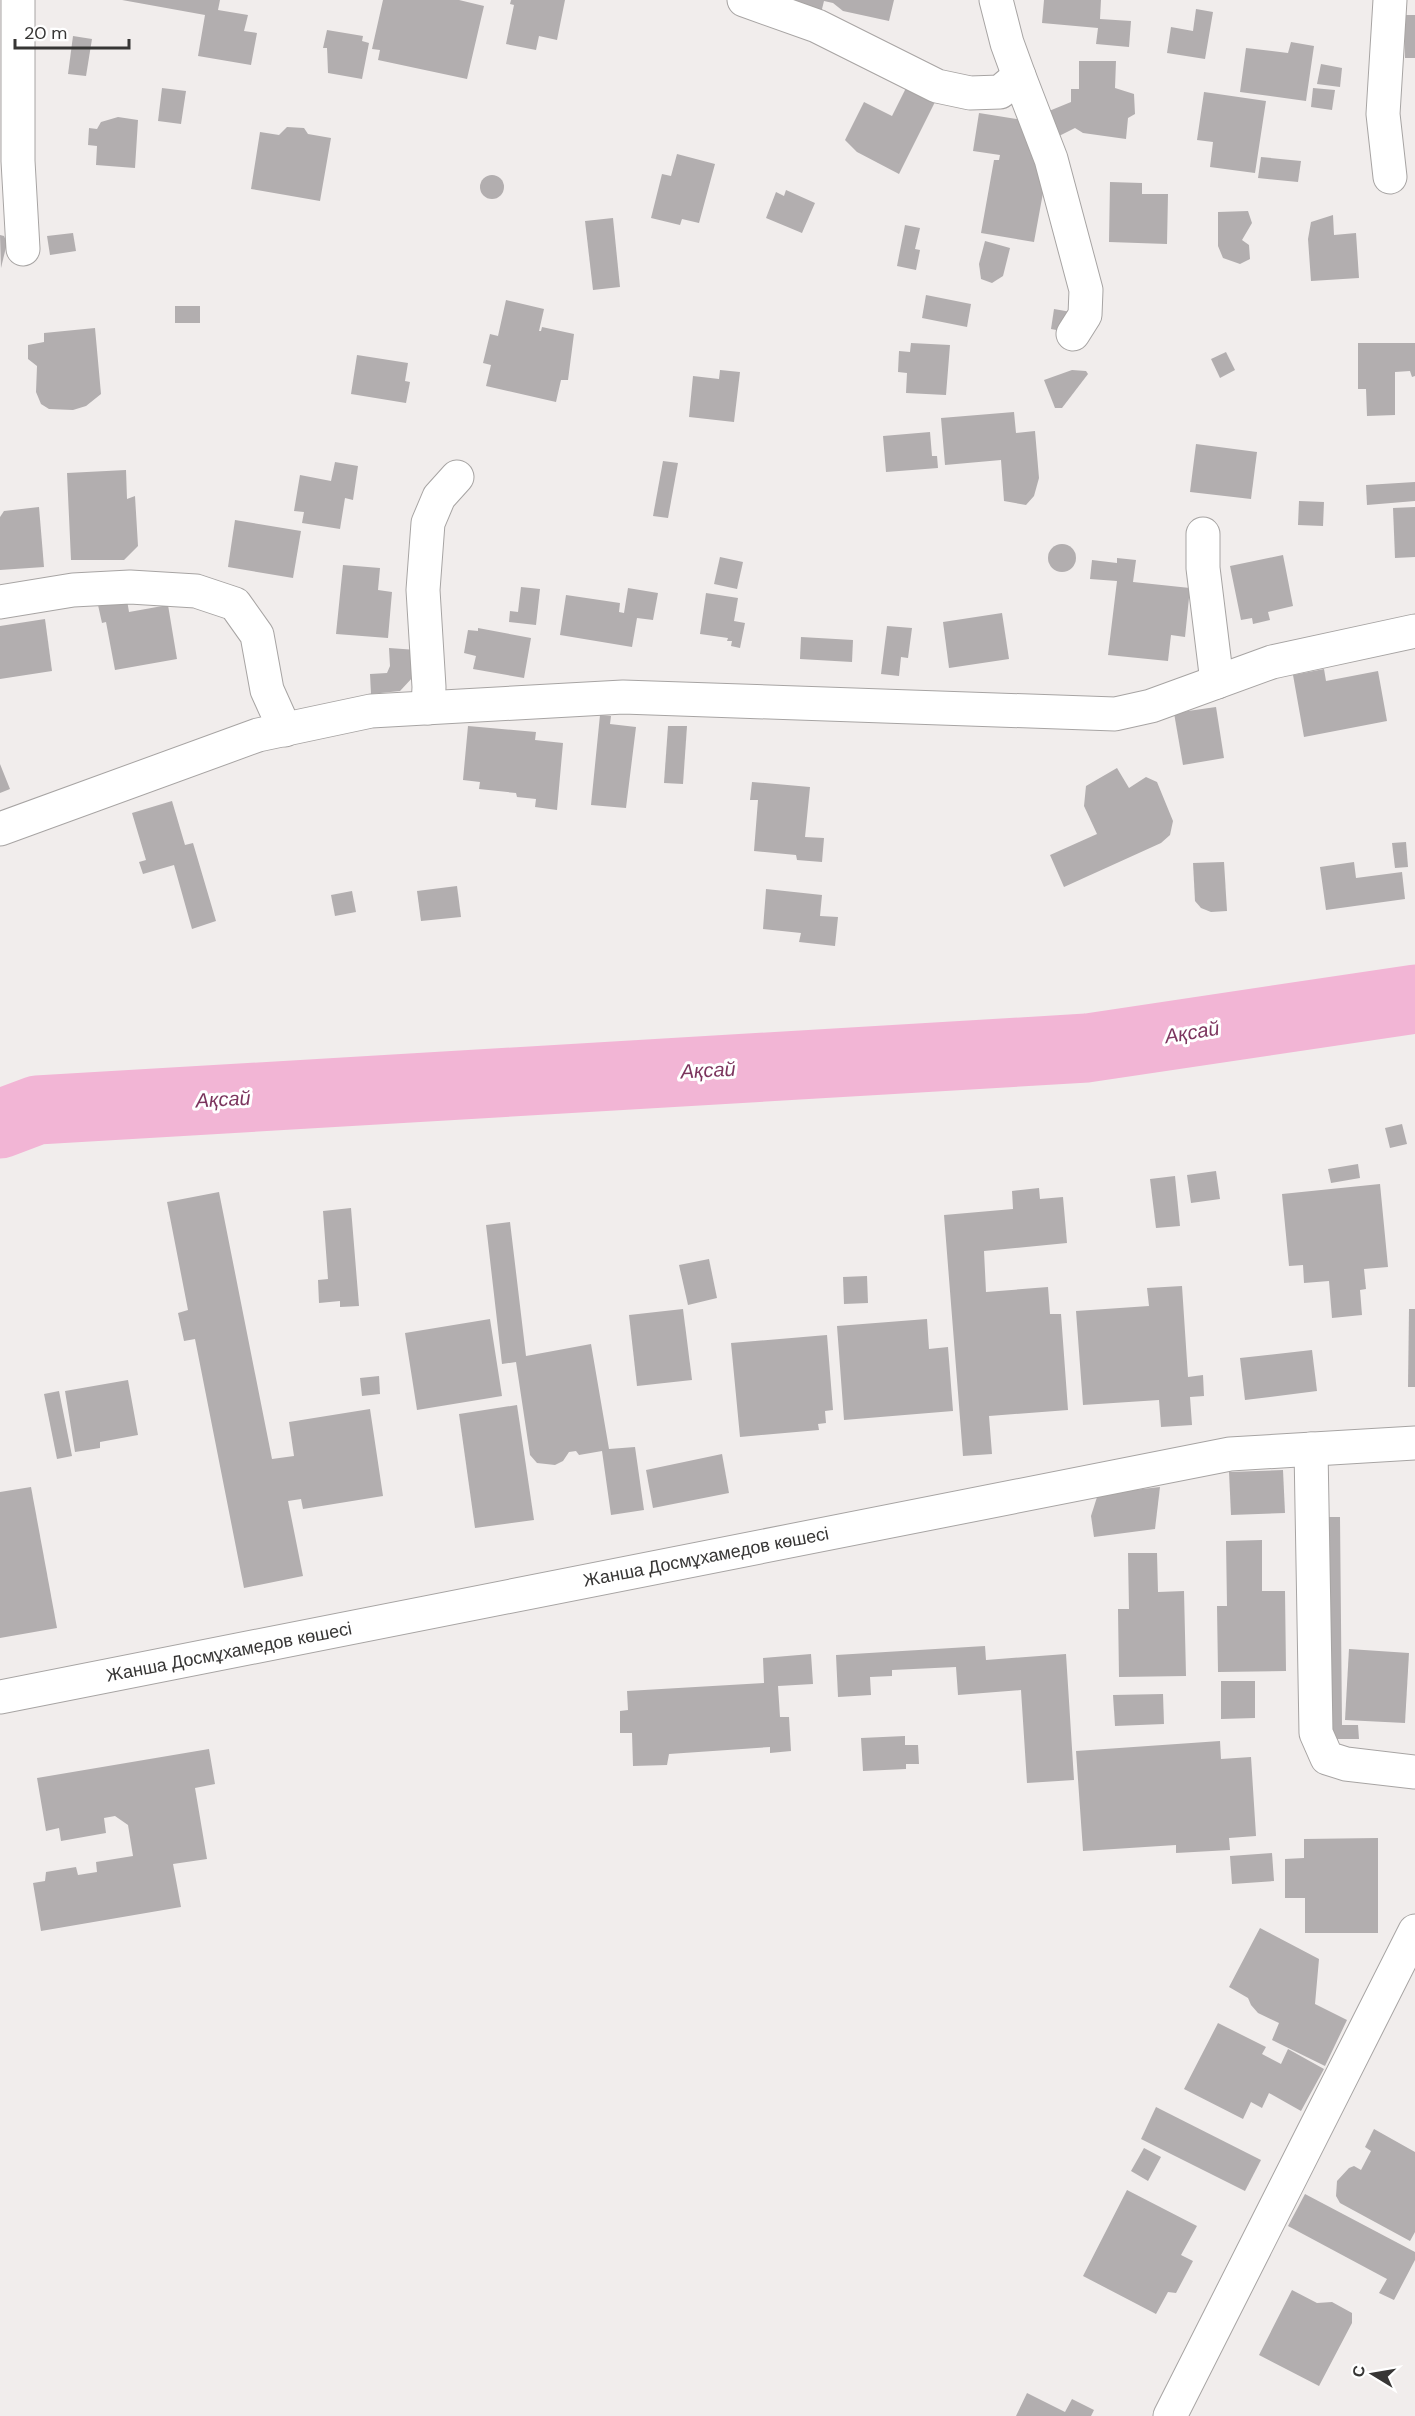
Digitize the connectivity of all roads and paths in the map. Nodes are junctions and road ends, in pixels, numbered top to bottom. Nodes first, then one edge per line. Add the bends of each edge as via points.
1 (18, 0) edge
2 (744, 0) edge
3 (996, 0) edge
4 (1390, 0) edge
5 (1019, 76) junction
6 (1390, 177) dead end
7 (23, 249) dead end
8 (1073, 334) dead end
9 (457, 477) dead end
10 (1203, 534) dead end
11 (0, 602) edge
12 (1415, 631) edge
13 (1217, 682) junction
14 (428, 708) junction
15 (285, 730) junction
16 (0, 829) edge
17 (1415, 1443) edge
18 (1311, 1449) junction
19 (0, 1697) edge
20 (1415, 1772) edge
21 (1415, 1930) edge
22 (1170, 2416) edge

1 - 7 street via 18,161
2 - 5 street via 817,26 937,86 970,93 1000,92
3 - 5 street
4 - 6 street via 1383,114
5 - 8 street via 1051,159 1086,290 1085,315
9 - 14 street via 439,497 428,523 423,590
10 - 13 street via 1203,568
11 - 15 street via 73,590 130,587 196,591 235,604 257,635 267,690
12 - 13 street via 1272,662
13 - 14 street via 1115,714 623,697
14 - 15 street via 371,711
15 - 16 street via 258,735
17 - 18 street, Жанша Досмұхамедов көшесі
18 - 19 street, Жанша Досмұхамедов көшесі via 1230,1454
18 - 20 street via 1316,1732 1327,1758
21 - 22 street

